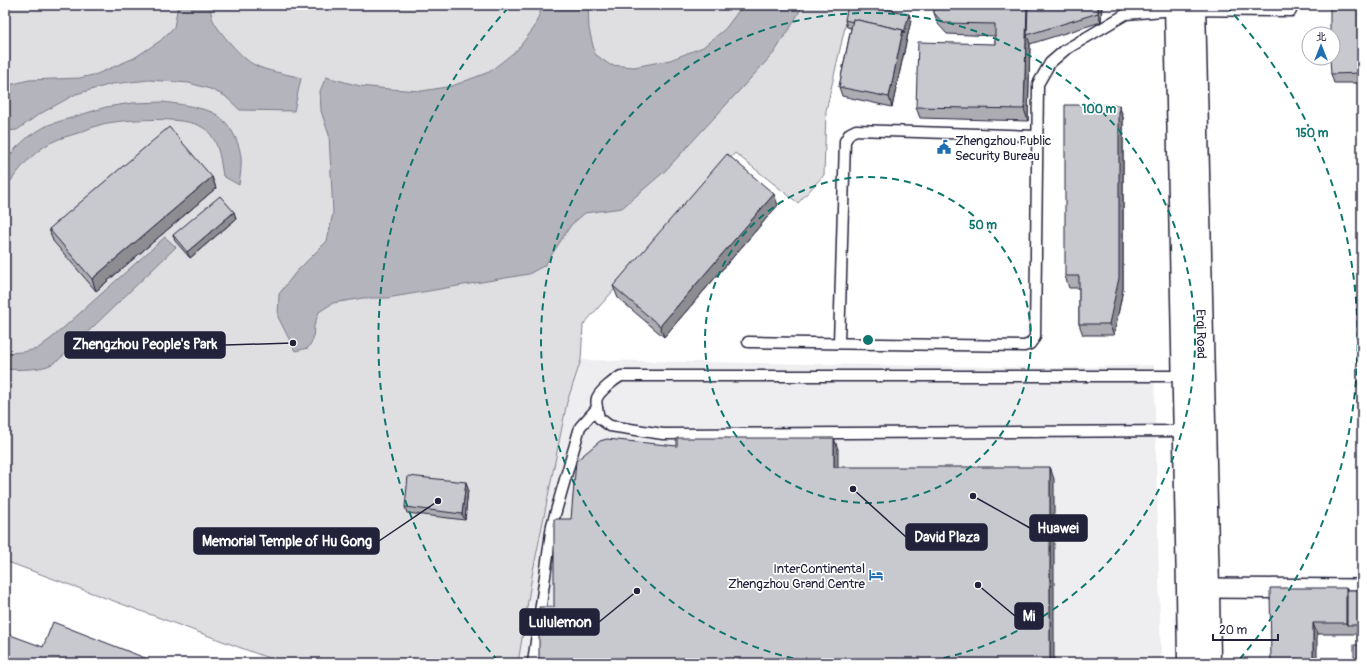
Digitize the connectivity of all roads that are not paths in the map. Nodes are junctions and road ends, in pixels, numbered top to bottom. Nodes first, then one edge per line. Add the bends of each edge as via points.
1 (1185, 8) edge
2 (1290, 11) dead end
3 (1037, 136) junction
4 (748, 342) dead end
5 (839, 343) junction
6 (1183, 376) junction
7 (597, 408) junction
8 (1184, 431) junction
9 (1208, 588) junction
10 (1362, 588) edge
11 (533, 663) edge
12 (1188, 663) edge
13 (1209, 663) edge

1 - 2 lane
1 - 3 lane via 1126,14 1065,50 1050,63 1038,84
1 - 6 main road, Erqi Road
1 - 9 main road, Erqi Road
3 - 5 lane via 856,130 850,133 845,141
3 - 5 lane via 1035,337 1030,344 1024,346
4 - 5 lane
6 - 7 lane via 621,376 609,384 597,398
6 - 8 main road, Erqi Road
7 - 8 lane via 599,418 610,426 663,434
7 - 11 lane via 580,427 552,525
8 - 12 main road, Erqi Road
9 - 10 street
9 - 13 main road, Erqi Road

